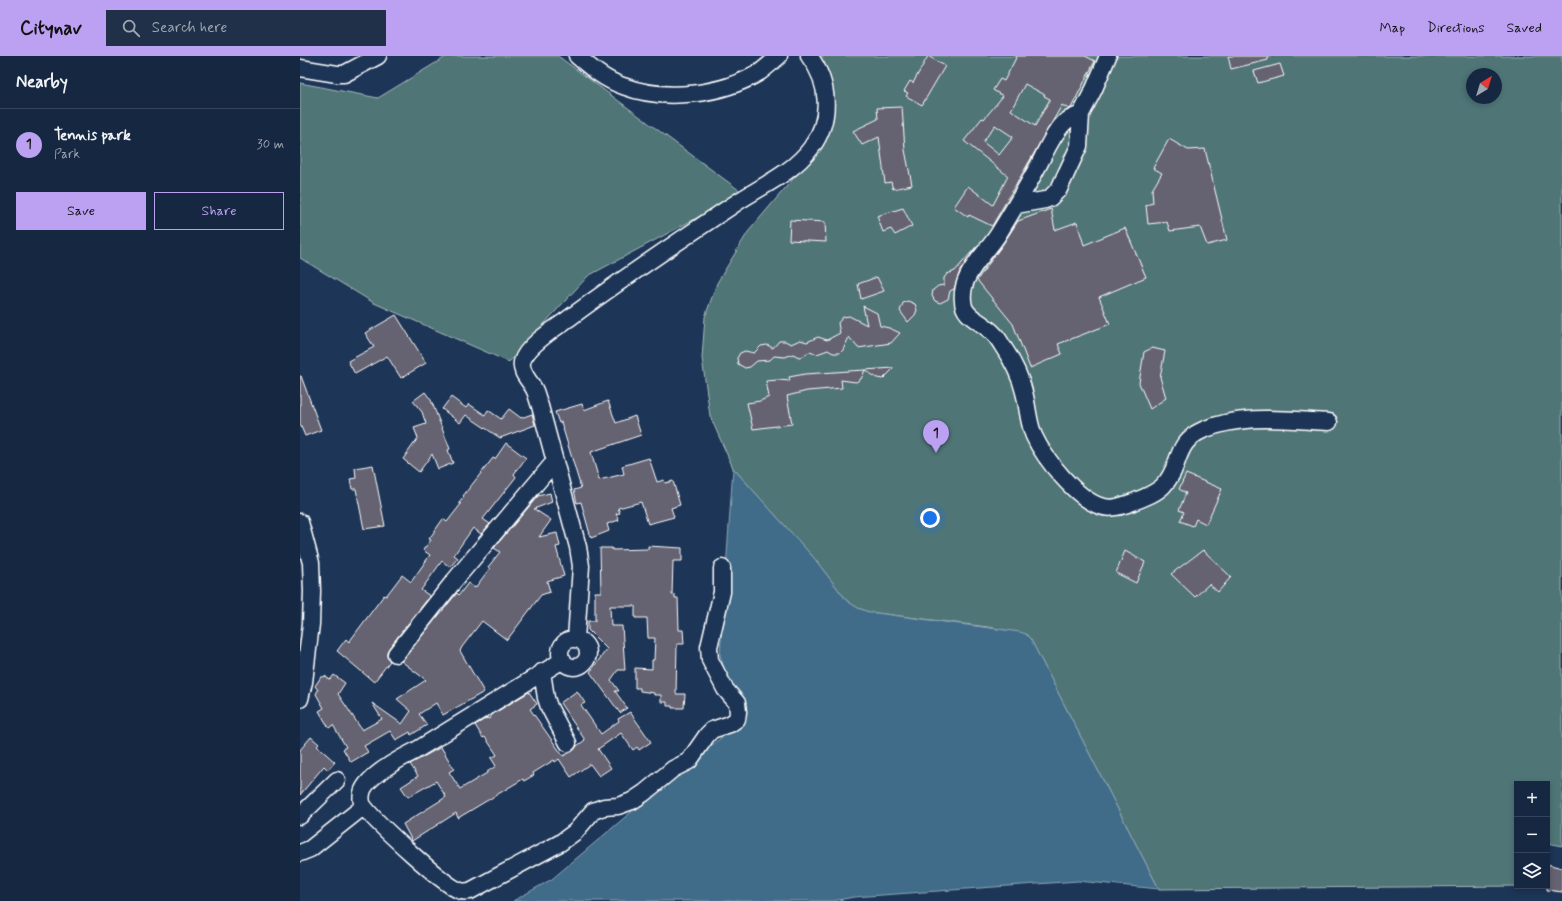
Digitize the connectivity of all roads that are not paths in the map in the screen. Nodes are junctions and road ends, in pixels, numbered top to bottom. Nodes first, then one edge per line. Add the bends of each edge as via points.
1 (378, 56) edge
2 (577, 56) edge
3 (779, 56) edge
4 (809, 56) edge
5 (1108, 56) edge
6 (300, 68) edge
7 (1081, 114) junction
8 (1016, 205) junction
9 (1329, 422) dead end
10 (555, 461) junction
11 (300, 522) edge
12 (722, 568) dead end
13 (576, 639) junction
14 (396, 654) dead end
15 (563, 660) junction
16 (542, 672) junction
17 (300, 699) edge
18 (568, 743) dead end
19 (337, 780) dead end
20 (364, 807) junction
21 (300, 816) edge
22 (300, 853) edge

1 - 6 street via 344,74
2 - 3 street via 593,70 624,87 674,94 708,91 748,78
4 - 10 street via 820,72 827,108 818,136 806,155 795,166 734,204 589,303 527,353 522,368 535,391
5 - 7 street
7 - 8 street via 1071,118 1058,131
7 - 8 street via 1079,146 1059,189 1045,200
8 - 9 street via 998,236 969,274 964,284 962,303 966,312 988,328 1001,343 1019,373 1034,436 1045,455 1074,490 1088,501 1101,507 1113,508 1158,490 1172,472 1185,442 1196,433 1210,427 1247,419
10 - 13 street via 581,566
10 - 14 street
11 - 17 street via 311,563 312,591 311,624
12 - 20 street via 722,592 709,647 710,660 737,703 737,719 712,730 689,761 673,769 644,794 618,806 593,811 575,832 560,843 470,891 461,891 448,884 385,830
13 - 15 street via 568,641 562,647
13 - 15 street via 587,647 586,660 574,667
15 - 16 street
16 - 18 street via 548,707
16 - 20 street via 392,763 363,789 361,801
19 - 21 street
20 - 22 street

